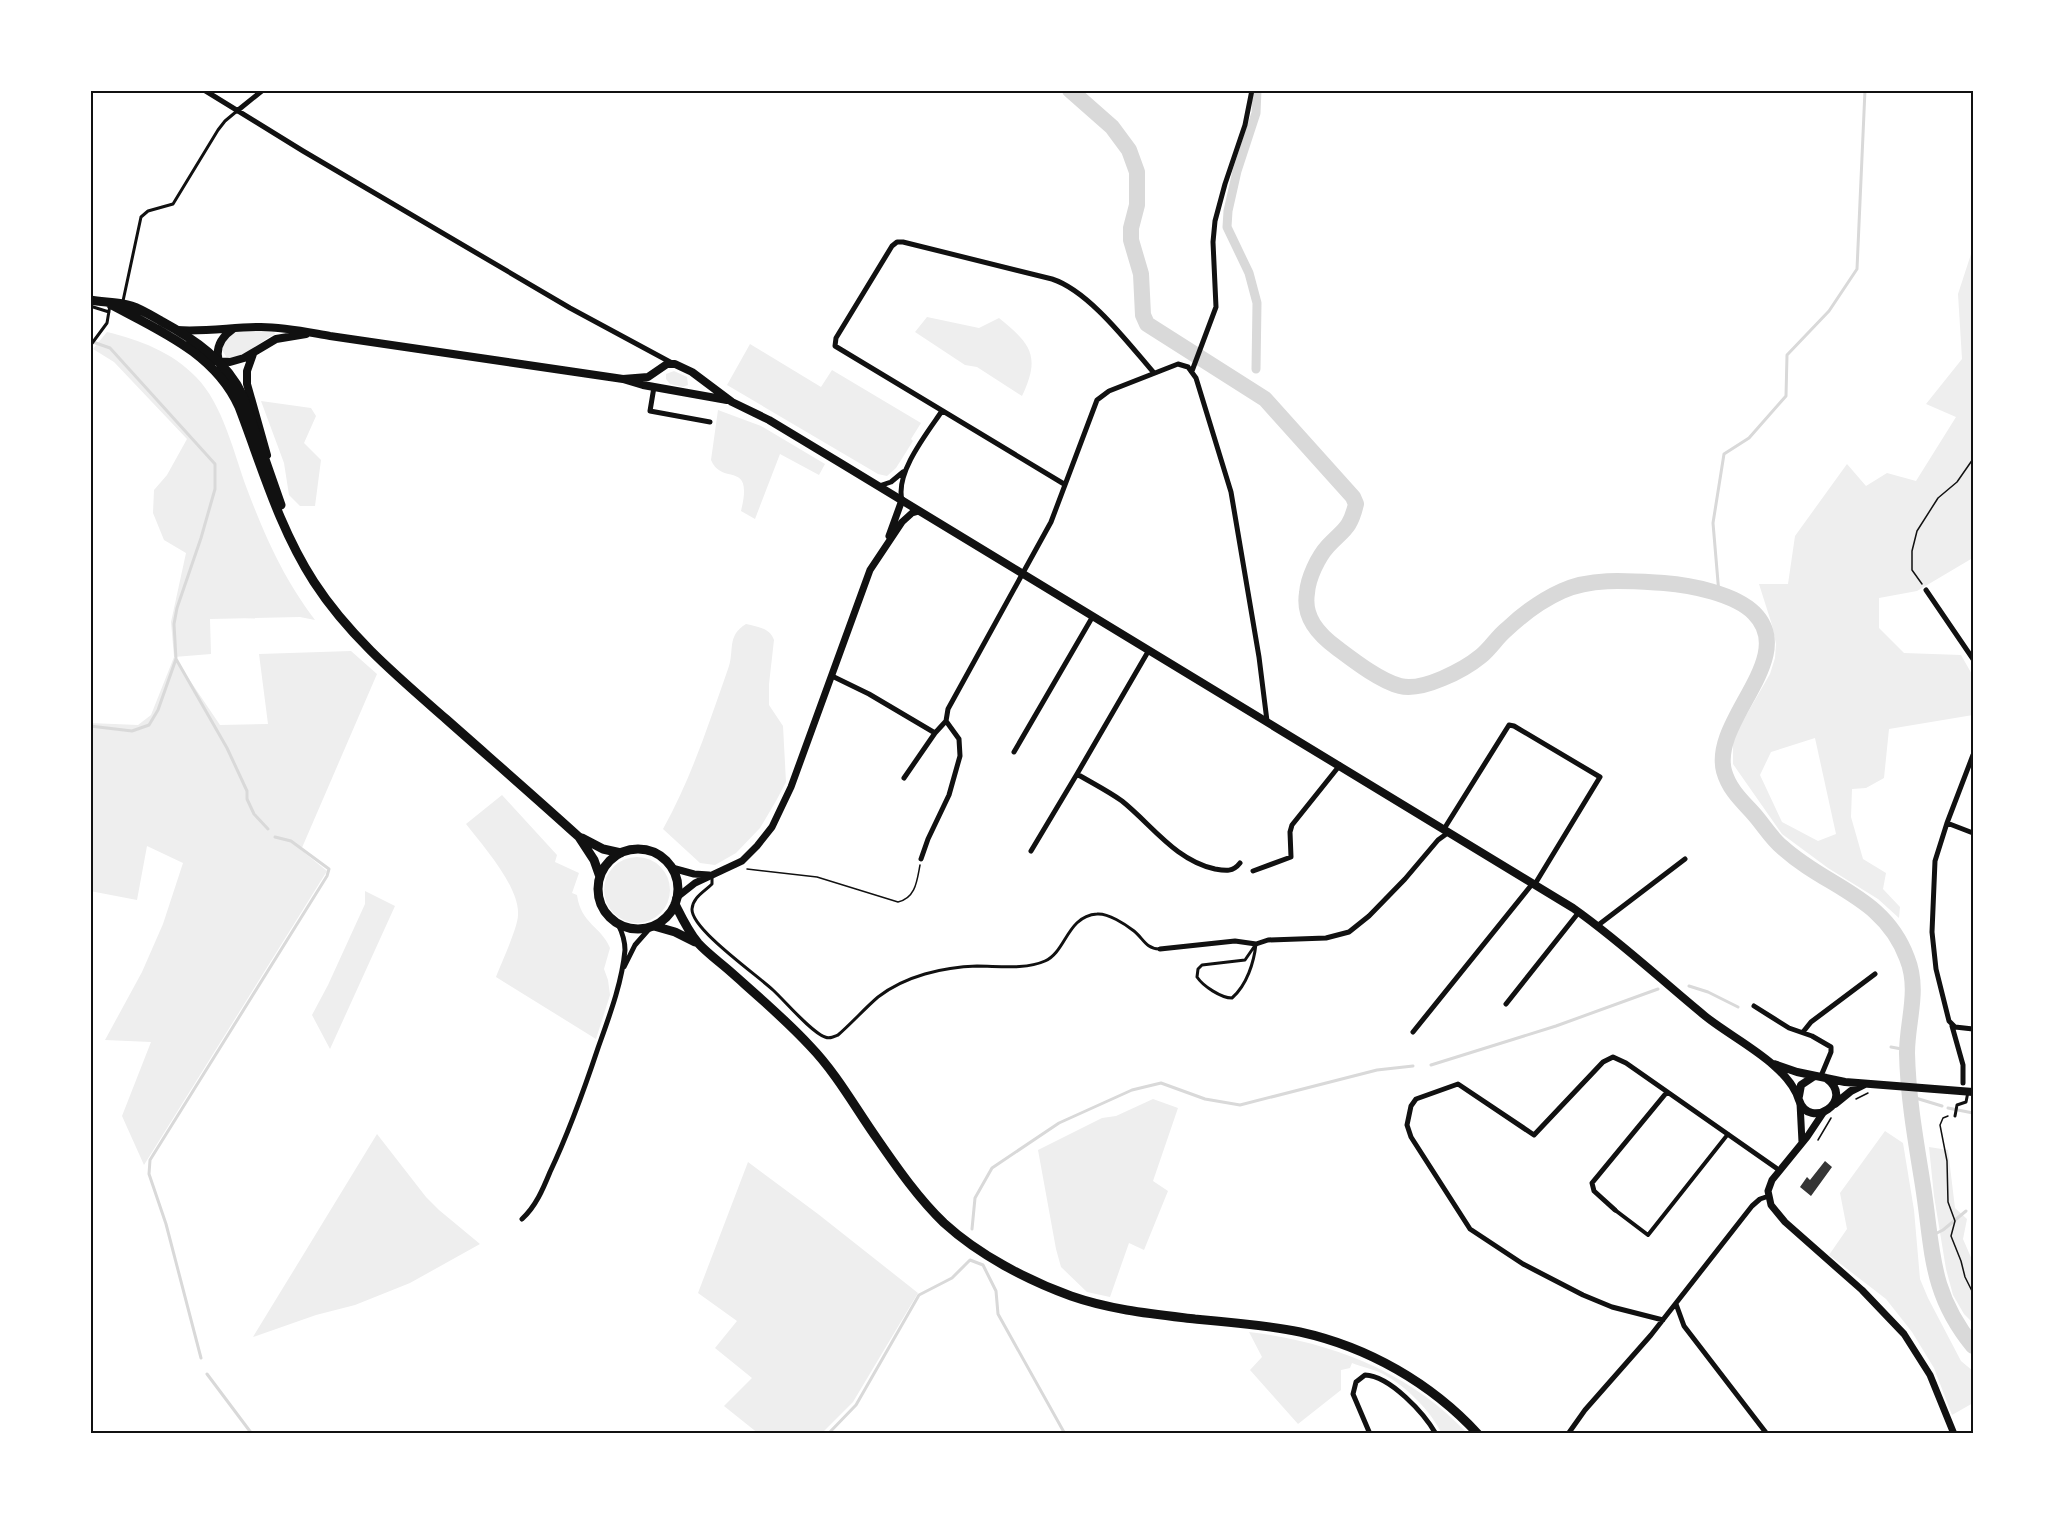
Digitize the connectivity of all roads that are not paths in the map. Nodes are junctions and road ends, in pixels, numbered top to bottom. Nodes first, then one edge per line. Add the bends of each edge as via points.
1 (204, 90) edge
2 (263, 90) edge
3 (1252, 90) edge
4 (237, 111) junction
5 (90, 300) edge
6 (90, 306) edge
7 (121, 306) junction
8 (109, 308) junction
9 (235, 328) junction
10 (175, 333) junction
11 (314, 333) junction
12 (90, 346) edge
13 (253, 354) junction
14 (219, 362) junction
15 (672, 363) junction
16 (661, 369) junction
17 (1192, 370) junction
18 (1154, 373) junction
19 (695, 374) junction
20 (624, 379) junction
21 (658, 387) junction
22 (689, 392) junction
23 (732, 402) junction
24 (942, 411) junction
25 (244, 421) junction
26 (710, 422) dead end
27 (905, 471) junction
28 (272, 477) junction
29 (1064, 483) junction
30 (879, 486) junction
31 (902, 500) junction
32 (919, 511) junction
33 (288, 533) junction
34 (888, 541) junction
35 (1024, 574) junction
36 (1926, 590) road end
37 (1094, 616) junction
38 (1149, 650) junction
39 (1973, 659) edge
40 (832, 676) junction
41 (1267, 721) junction
42 (946, 722) junction
43 (935, 733) junction
44 (1014, 752) dead end
45 (1973, 755) edge
46 (1340, 765) junction
47 (1077, 774) junction
48 (904, 778) dead end
49 (1947, 823) junction
50 (1446, 830) junction
51 (1973, 832) edge
52 (579, 837) junction
53 (1030, 851) dead end
54 (621, 853) junction
55 (921, 859) road end
56 (1685, 859) dead end
57 (1240, 863) dead end
58 (672, 868) junction
59 (1253, 871) dead end
60 (712, 875) junction
61 (600, 877) junction
62 (1534, 884) junction
63 (675, 901) junction
64 (1580, 912) junction
65 (618, 924) junction
66 (1597, 926) junction
67 (652, 927) junction
68 (1256, 944) junction
69 (700, 945) junction
70 (1160, 949) joint
71 (621, 974) junction
72 (1875, 974) dead end
73 (1506, 1004) dead end
74 (1754, 1006) dead end
75 (1952, 1026) junction
76 (1973, 1029) edge
77 (1413, 1032) dead end
78 (1803, 1032) junction
79 (1770, 1062) junction
80 (1821, 1077) junction
81 (1963, 1083) dead end
82 (1866, 1084) junction
83 (1971, 1091) edge
84 (1667, 1092) junction
85 (1800, 1100) junction
86 (1833, 1111) junction
87 (1823, 1113) junction
88 (1955, 1116) road end
89 (1729, 1134) junction
90 (1802, 1142) junction
91 (1779, 1170) junction
92 (1769, 1196) junction
93 (1616, 1210) joint
94 (522, 1219) dead end
95 (1676, 1304) junction
96 (1663, 1320) junction
97 (1370, 1434) edge
98 (1436, 1434) edge
99 (1478, 1434) edge
100 (1568, 1434) edge
101 (1767, 1434) edge
102 (1954, 1434) edge

1 - 4 street
2 - 4 street
3 - 17 street via 1216,216 1213,242 1217,304
4 - 7 lane via 222,124 173,204 141,217
4 - 15 street via 570,308
5 - 8 main road
6 - 8 lane
7 - 8 main road
7 - 10 main road via 141,310
8 - 12 lane via 106,323
9 - 10 main road
9 - 11 main road via 286,327
9 - 14 main road via 222,339
10 - 14 main road
10 - 25 main road via 219,375
11 - 13 main road via 276,339
11 - 20 main road
13 - 14 main road via 237,361
13 - 28 main road via 247,388
14 - 25 main road via 239,398
14 - 28 main road via 241,391
15 - 16 main road
15 - 19 main road
16 - 20 main road via 648,377
16 - 21 main road
17 - 18 street via 1180,364
17 - 41 street via 1232,492
18 - 24 street via 1089,303 1064,284 895,243 835,344
18 - 29 street via 1099,398
19 - 22 main road via 694,387
19 - 23 main road
20 - 21 main road
21 - 22 main road
21 - 26 street via 650,411
22 - 23 main road
23 - 30 main road
24 - 27 street
24 - 29 street
25 - 33 main road
27 - 30 street
27 - 31 street via 900,487
28 - 33 main road
29 - 35 street via 1054,515
30 - 31 main road
31 - 32 main road
31 - 34 street
32 - 34 street via 905,519
32 - 35 main road
33 - 52 main road via 314,581 361,641
34 - 40 street via 868,574
35 - 37 main road
35 - 42 street via 948,709
36 - 39 street
37 - 38 main road
37 - 44 street
38 - 41 main road
38 - 47 street
40 - 43 street
40 - 60 street via 780,812 762,841 738,864
41 - 46 main road
42 - 43 street
42 - 55 street via 959,739 960,752 947,801
43 - 48 street
45 - 49 street
46 - 50 main road
46 - 59 street via 1292,825 1292,857
47 - 53 street
47 - 57 street via 1121,801 1169,845 1198,863 1231,871
49 - 51 street
49 - 75 street via 1934,869 1932,939 1947,1018
50 - 62 main road
50 - 62 street via 1510,725 1600,777
50 - 68 street via 1396,889 1352,930 1326,938 1272,939
52 - 54 main road
52 - 61 main road
54 - 58 main road via 655,853
54 - 61 main road
56 - 66 street
58 - 60 street
58 - 63 main road via 678,887
60 - 63 street via 695,883
60 - 70 lane via 712,885 693,903 697,923 826,1038 838,1035 891,988 917,977 961,967 1044,961 1074,925 1092,915 1107,916 1135,932 1151,948
61 - 65 main road via 601,904
62 - 64 main road
62 - 77 street
63 - 67 main road via 663,921
63 - 69 main road via 685,925
64 - 66 main road
64 - 73 street
65 - 67 main road via 636,929
65 - 71 street via 625,945
66 - 79 main road via 1711,1021
67 - 69 main road via 675,932
67 - 71 street via 635,945
68 - 68 lane via 1245,960 1202,965 1197,977 1232,998 1250,969
68 - 70 street via 1235,940
69 - 99 main road via 811,1046 921,1198 948,1227 981,1251 1048,1287 1094,1303 1292,1330 1342,1344 1405,1374 1447,1404
71 - 94 street via 562,1147 534,1205
72 - 78 street
74 - 78 street via 1789,1028
75 - 76 street
75 - 81 street via 1963,1065
78 - 80 street via 1831,1048
79 - 80 main road
79 - 85 main road
80 - 82 main road
80 - 85 main road via 1809,1078 1801,1085
80 - 86 main road via 1831,1082 1836,1092
82 - 83 main road
82 - 86 main road via 1846,1094
83 - 88 lane via 1966,1102 1957,1105
84 - 89 street
84 - 93 street via 1592,1183 1594,1191
84 - 96 street via 1626,1063 1611,1058 1534,1135 1456,1084 1416,1099 1409,1114 1408,1132 1476,1234 1537,1272 1591,1299
85 - 87 main road via 1804,1108
85 - 90 street
86 - 87 main road
87 - 90 street
89 - 91 street
89 - 93 street via 1648,1235
90 - 91 street
91 - 92 street via 1769,1186
92 - 95 street via 1752,1206
92 - 102 street via 1781,1218 1862,1290 1904,1334 1930,1375
95 - 96 street
95 - 101 street via 1684,1326
96 - 100 street
97 - 98 street via 1353,1392 1356,1382 1365,1376 1394,1388

